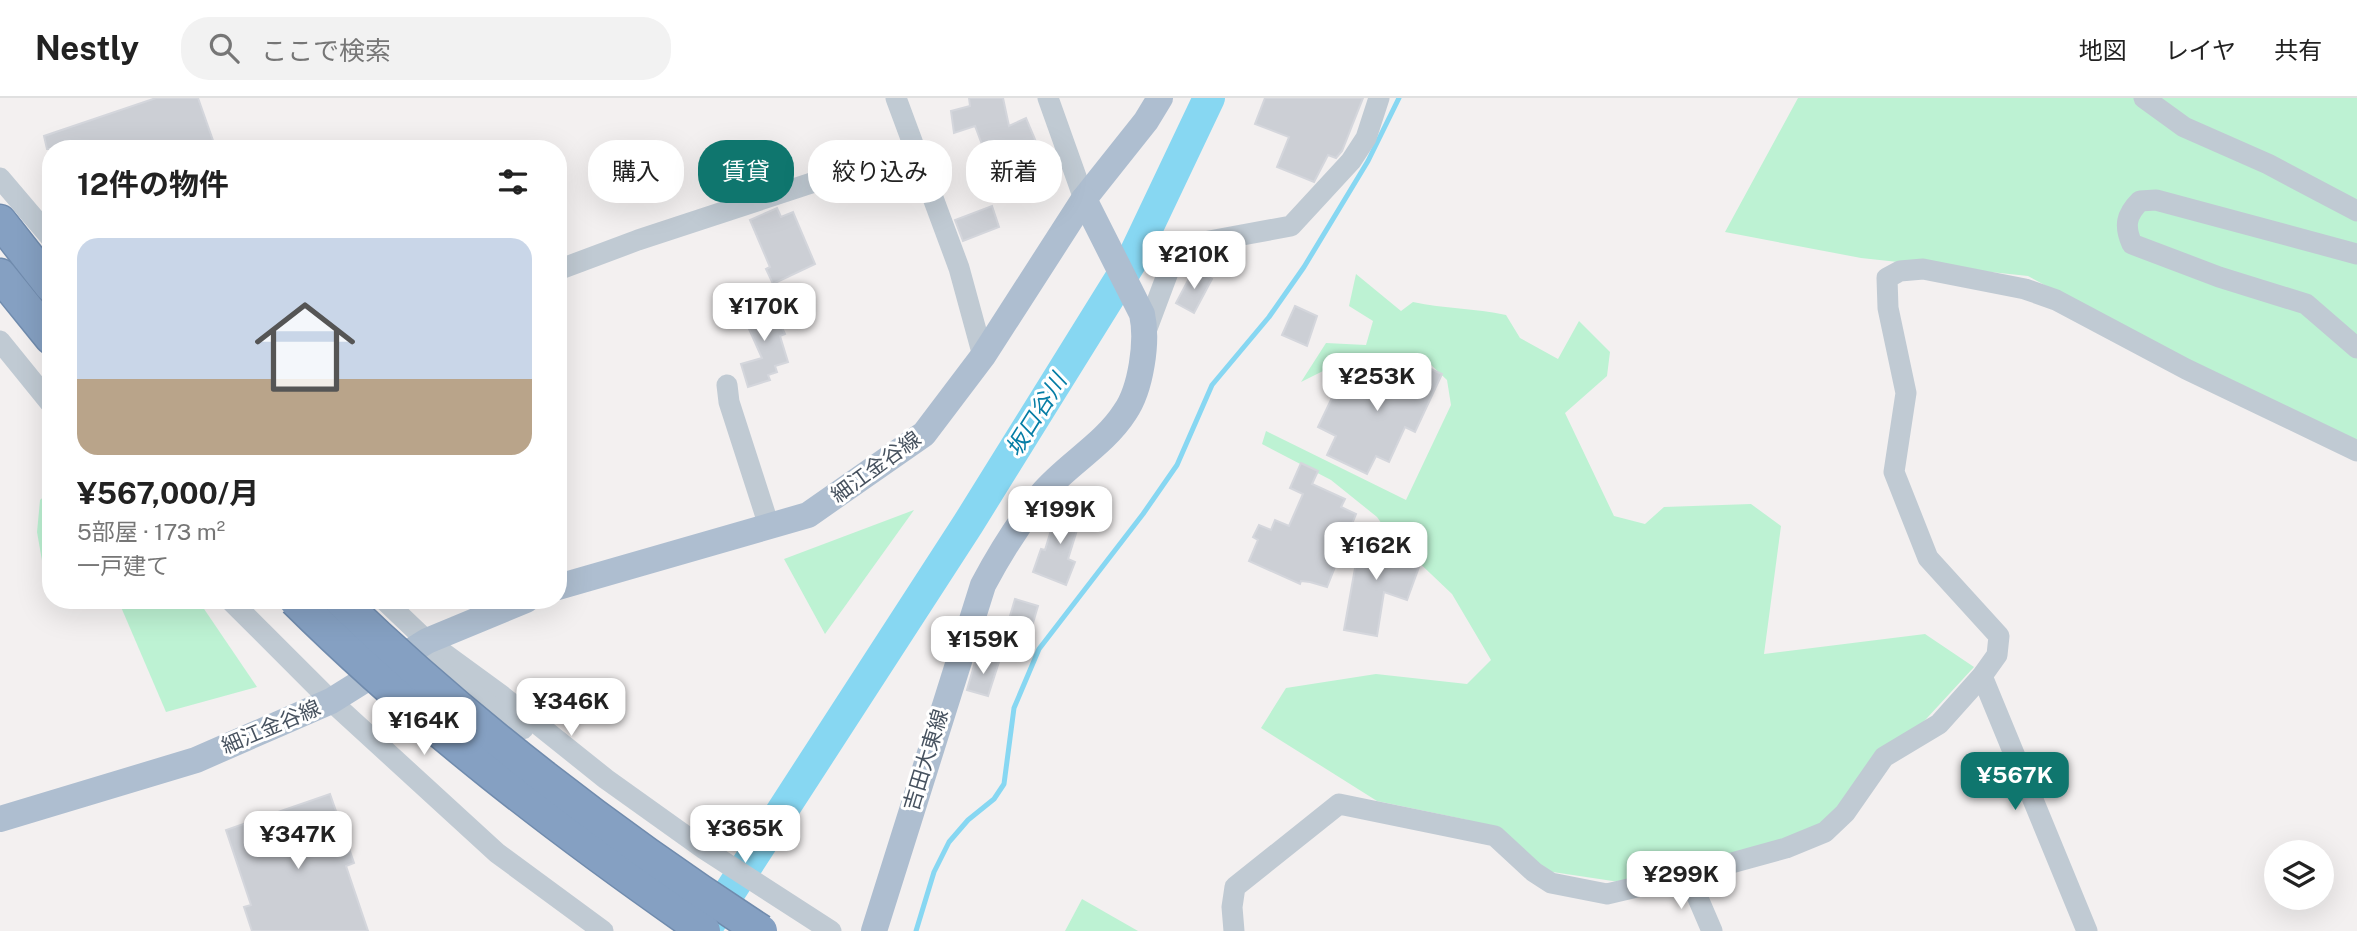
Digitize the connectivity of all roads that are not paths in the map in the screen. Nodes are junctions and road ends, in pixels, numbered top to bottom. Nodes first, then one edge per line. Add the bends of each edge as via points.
1 (896, 98) edge
2 (1048, 98) edge
3 (1160, 98) edge
4 (1379, 98) edge
5 (2144, 98) edge
6 (912, 140) edge
7 (0, 178) edge
8 (808, 184) edge
9 (935, 203) edge
10 (1089, 209) junction
11 (2357, 211) edge
12 (0, 221) edge
13 (42, 227) edge
14 (2357, 254) edge
15 (567, 267) edge
16 (0, 275) edge
17 (42, 275) edge
18 (1144, 322) junction
19 (42, 327) edge
20 (0, 341) edge
21 (2357, 348) edge
22 (983, 356) junction
23 (727, 385) dead end
24 (42, 393) edge
25 (2357, 451) edge
26 (769, 526) junction
27 (567, 584) edge
28 (239, 609) edge
29 (305, 609) edge
30 (350, 609) edge
31 (391, 609) edge
32 (505, 609) edge
33 (419, 645) junction
34 (1982, 676) junction
35 (331, 701) junction
36 (0, 819) edge
37 (704, 855) junction
38 (1688, 876) junction
39 (762, 917) edge
40 (603, 931) edge
41 (704, 931) edge
42 (807, 931) edge
43 (831, 931) edge
44 (874, 931) edge
45 (1234, 931) edge
46 (1712, 931) edge
47 (2087, 931) edge

1 - 6 street
2 - 10 street
3 - 10 main road, 細江金谷線
4 - 18 street via 1366,138 1351,161 1291,226 1193,244 1173,259
5 - 11 street via 2184,127 2258,159
7 - 13 street
8 - 15 street
9 - 22 street
10 - 18 main road
10 - 22 main road, 細江金谷線
12 - 17 highway
14 - 21 street via 2156,200 2140,201 2129,212 2126,231 2132,244 2306,304
16 - 19 highway
18 - 44 main road, 吉田大東線 via 1142,366 1126,412 1043,493 1006,543 983,585
20 - 24 street
22 - 26 main road, 細江金谷線 via 924,434 808,515
23 - 26 street
25 - 34 street via 2036,293 1923,269 1886,278 1906,393 1894,472 1928,558 1998,636 1997,655
26 - 27 main road, 細江金谷線
28 - 35 street
29 - 41 highway, bridge via 462,751
30 - 39 highway, bridge via 603,822 695,888
31 - 33 street
32 - 33 main road, 細江金谷線
33 - 35 main road, 細江金谷線
33 - 37 street via 501,695
34 - 38 street via 1939,724 1884,757 1845,813 1825,832
34 - 47 street
35 - 36 main road, 細江金谷線 via 196,760
35 - 40 street via 497,853
37 - 39 street
37 - 43 street
38 - 45 street via 1607,894 1550,883 1495,836 1339,804 1235,887
38 - 46 street
39 - 42 street

